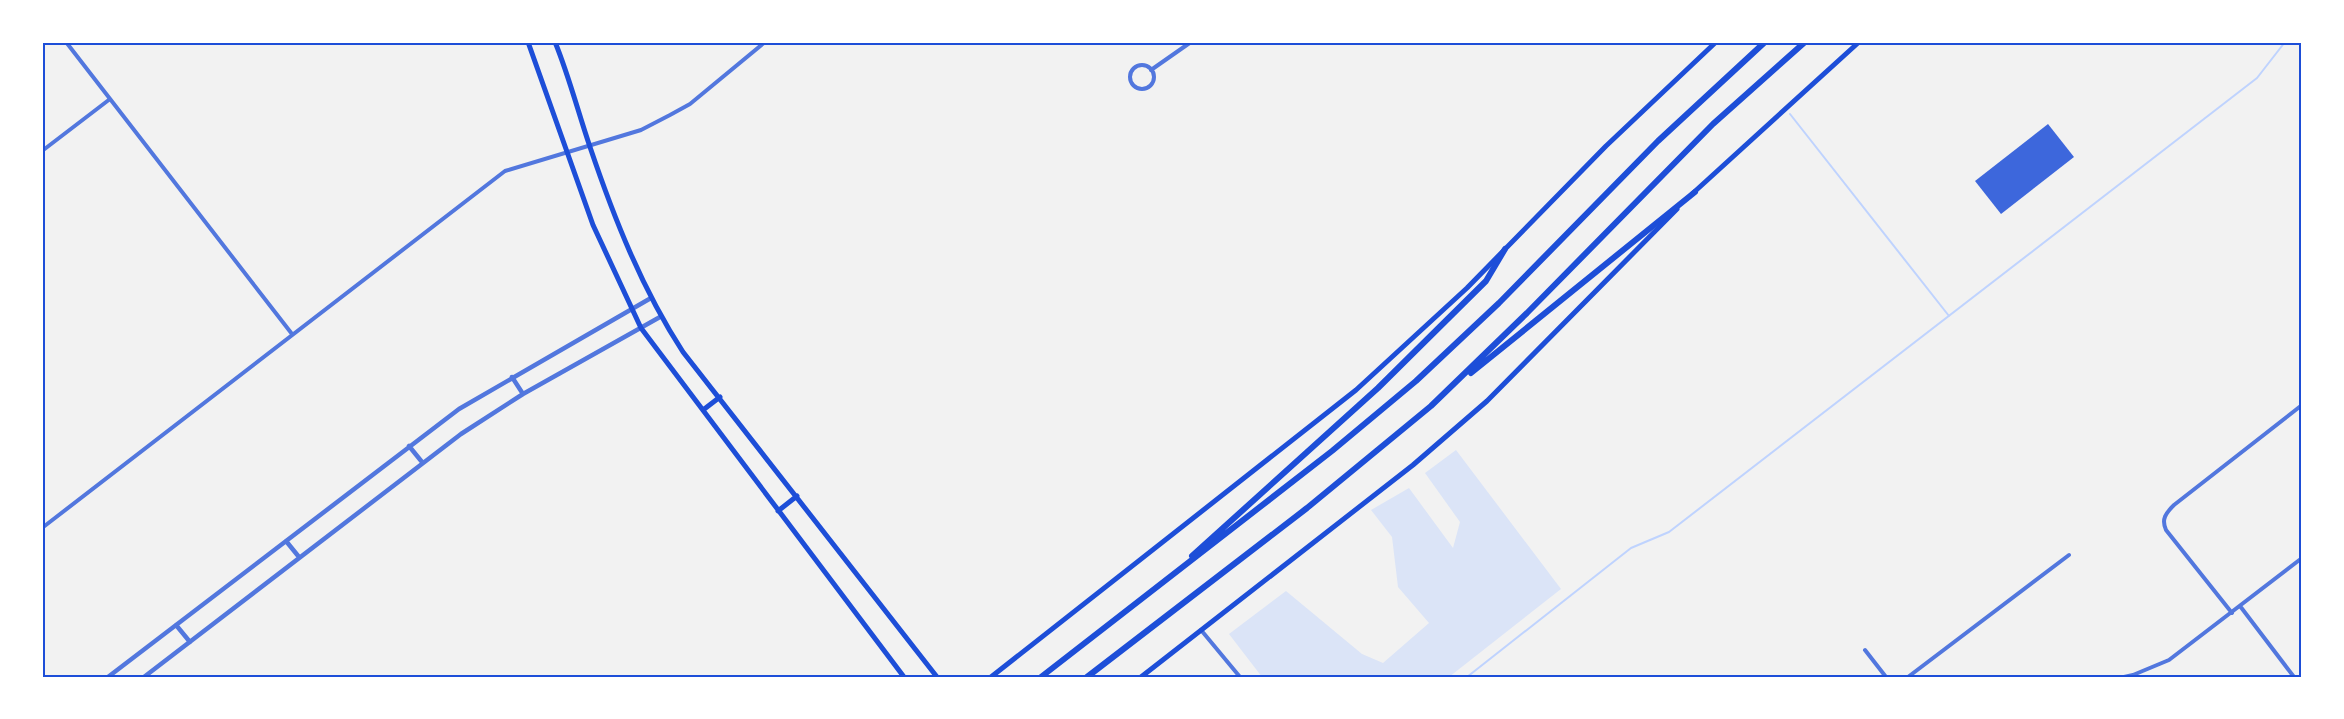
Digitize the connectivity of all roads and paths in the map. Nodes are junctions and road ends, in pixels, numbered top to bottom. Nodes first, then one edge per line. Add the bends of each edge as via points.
1 (66, 42) edge
2 (528, 42) edge
3 (555, 42) edge
4 (765, 42) edge
5 (1191, 42) edge
6 (1716, 42) edge
7 (1765, 42) edge
8 (1805, 42) edge
9 (1859, 42) edge
10 (1151, 70) junction
11 (110, 99) junction
12 (589, 146) junction
13 (42, 151) edge
14 (567, 152) junction
15 (1695, 192) junction
16 (1505, 249) junction
17 (651, 298) junction
18 (632, 309) junction
19 (660, 316) junction
20 (641, 328) junction
21 (291, 334) junction
22 (512, 377) junction
23 (523, 394) junction
24 (720, 397) junction
25 (2302, 405) edge
26 (1431, 406) junction
27 (703, 410) junction
28 (410, 446) junction
29 (422, 462) junction
30 (797, 496) junction
31 (778, 511) junction
32 (42, 528) edge
33 (286, 541) junction
34 (2069, 555) dead end
35 (299, 557) junction
36 (2302, 558) edge
37 (1158, 587) junction
38 (2240, 606) junction
39 (2232, 613) junction
40 (176, 625) junction
41 (1201, 630) junction
42 (190, 642) junction
43 (1865, 650) dead end
44 (992, 676) edge
45 (2134, 676) edge
46 (108, 677) edge
47 (144, 677) edge
48 (904, 677) edge
49 (937, 677) edge
50 (1041, 677) edge
51 (1087, 677) edge
52 (1142, 677) edge
53 (1240, 677) edge
54 (1886, 677) edge
55 (1908, 677) edge
56 (2124, 677) edge
57 (2294, 677) edge

1 - 11 street
2 - 14 main road
3 - 12 main road
4 - 12 street via 690,104 641,130
5 - 10 street
6 - 16 main road
7 - 37 highway via 1658,141 1444,356 1332,451
8 - 26 highway via 1713,124
9 - 15 main road
10 - 10 street via 1154,76 1150,86 1139,89 1133,85 1130,78 1135,68 1141,65
11 - 13 street
11 - 21 street
12 - 14 street
12 - 17 main road
14 - 18 main road via 593,225
14 - 21 street via 505,171
15 - 26 highway
15 - 41 main road via 1487,401 1413,465
16 - 37 highway via 1486,281 1378,388
16 - 44 main road via 1356,390
17 - 18 street
17 - 19 main road
18 - 20 main road
18 - 22 street
19 - 20 street
19 - 24 main road
20 - 23 street
20 - 27 main road
21 - 32 street
22 - 23 street
22 - 28 street via 459,409
23 - 29 street
24 - 27 main road
24 - 30 main road
25 - 39 street via 2174,505 2164,517 2166,530
26 - 51 highway via 1307,508
27 - 31 main road
28 - 29 street
28 - 33 street
29 - 35 street
30 - 31 main road
30 - 49 main road
31 - 48 main road
33 - 35 street
33 - 40 street
34 - 55 street
35 - 42 street
36 - 38 street
37 - 50 highway
38 - 39 street
38 - 57 street
39 - 45 street via 2169,660
40 - 42 street
40 - 46 street
41 - 52 main road
41 - 53 street
42 - 47 street
43 - 54 street
45 - 56 street

